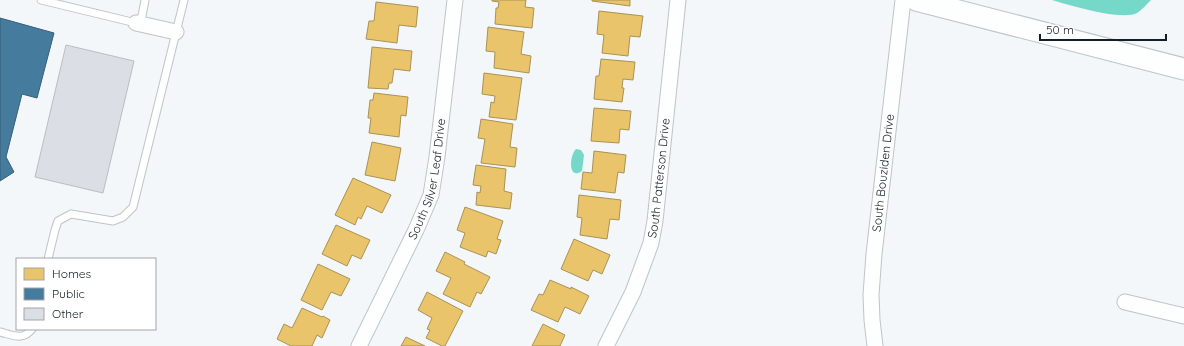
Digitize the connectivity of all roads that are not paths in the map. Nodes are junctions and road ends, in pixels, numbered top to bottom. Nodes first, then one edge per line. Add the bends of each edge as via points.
1 (42, 0) edge
2 (145, 0) edge
3 (184, 0) edge
4 (455, 0) edge
5 (678, 0) edge
6 (903, 0) edge
7 (916, 0) edge
8 (136, 23) junction
9 (176, 32) junction
10 (1184, 70) edge
11 (48, 258) edge
12 (1125, 302) dead end
13 (1184, 316) edge
14 (31, 330) edge
15 (0, 332) edge
16 (359, 346) edge
17 (606, 346) edge
18 (875, 346) edge

1 - 8 lane
2 - 8 lane via 142,16
3 - 9 lane
4 - 16 street, South Silver Leaf Drive via 431,195
5 - 17 street, South Patterson Drive via 651,243 633,292
6 - 18 street, South Bouziden Drive via 874,254 871,295
7 - 10 street
8 - 9 street
9 - 11 lane via 133,207 123,217 113,220 71,214 58,221
12 - 13 street
14 - 15 lane via 28,335 19,337

